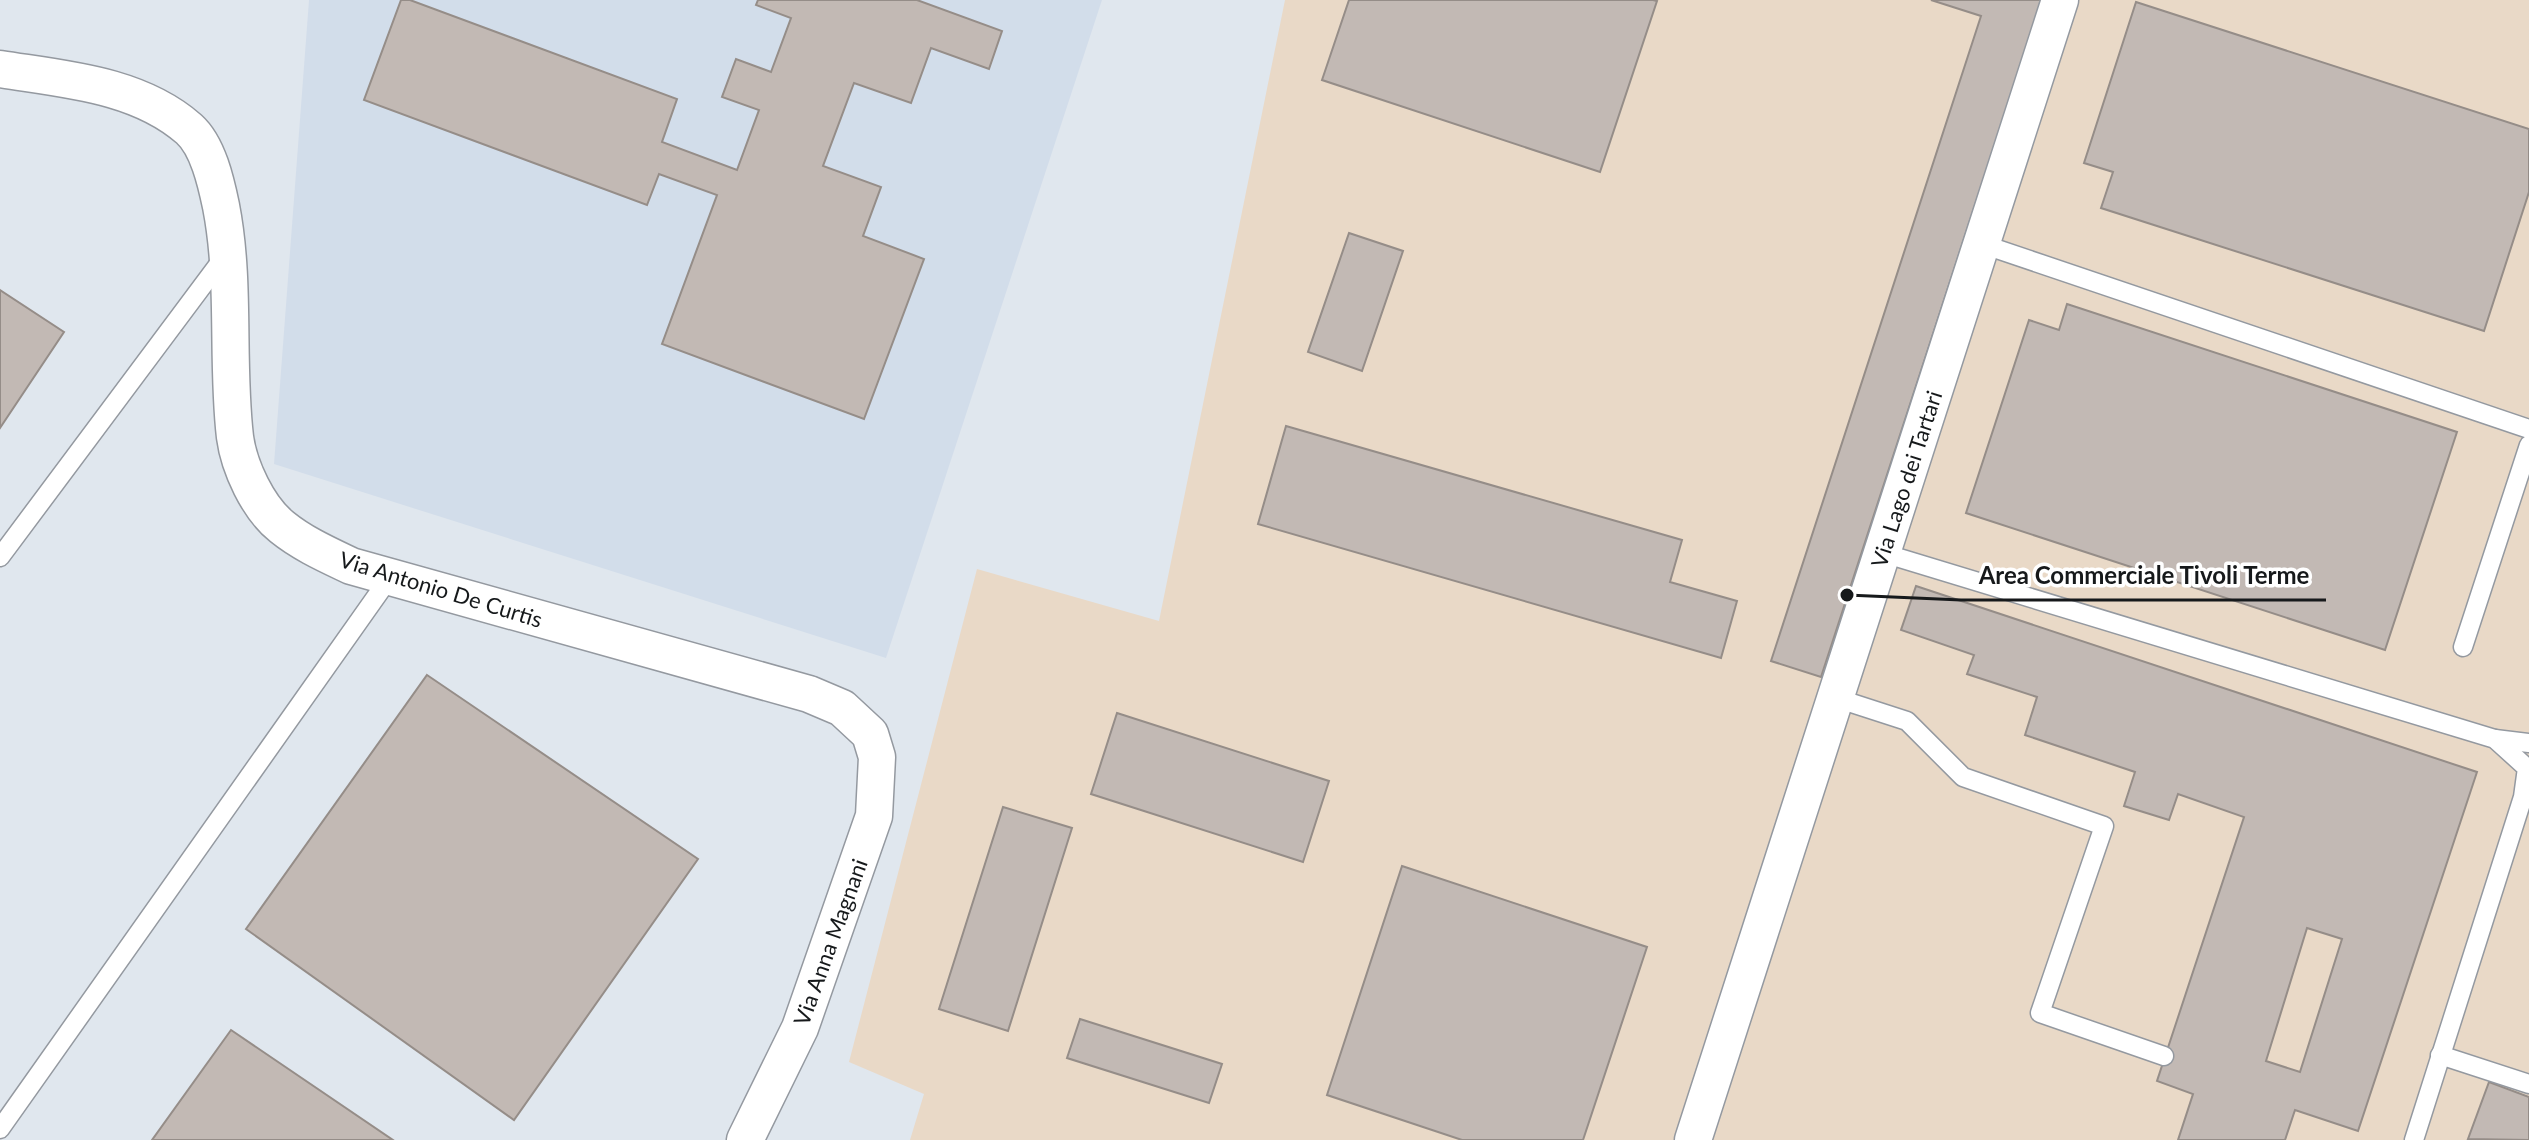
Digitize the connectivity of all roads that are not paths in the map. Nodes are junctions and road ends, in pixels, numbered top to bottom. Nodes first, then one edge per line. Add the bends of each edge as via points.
1 (2060, 0) edge
2 (0, 69) edge
3 (1982, 244) junction
4 (228, 252) junction
5 (2529, 429) edge
6 (2529, 445) edge
7 (1883, 553) junction
8 (0, 557) edge
9 (390, 577) junction
10 (2463, 647) dead end
11 (1836, 698) junction
12 (870, 734) joint
13 (2495, 739) junction
14 (2529, 743) edge
15 (2440, 1055) junction
16 (2164, 1056) dead end
17 (2529, 1084) edge
18 (0, 1129) edge
19 (745, 1140) edge
20 (1693, 1140) edge
21 (2414, 1140) edge

1 - 3 street, Via Lago dei Tartari
2 - 4 street, Via Antonio De Curtis via 108,88 148,103 191,131 219,195
3 - 5 lane
3 - 7 street, Via Lago dei Tartari
4 - 8 lane
4 - 9 street, Via Antonio De Curtis via 236,440 258,499 281,526 319,550
6 - 10 lane
7 - 11 street, Via Lago dei Tartari
7 - 13 lane
9 - 12 street, Via Antonio De Curtis via 809,694 842,708
9 - 18 lane
11 - 16 lane via 1907,721 1963,777 2104,826 2040,1013
11 - 20 street, Via Lago dei Tartari
12 - 19 street, Via Anna Magnani via 877,757 874,816 800,1028
13 - 14 lane
13 - 15 lane via 2527,768 2523,797
15 - 17 lane
15 - 21 lane

